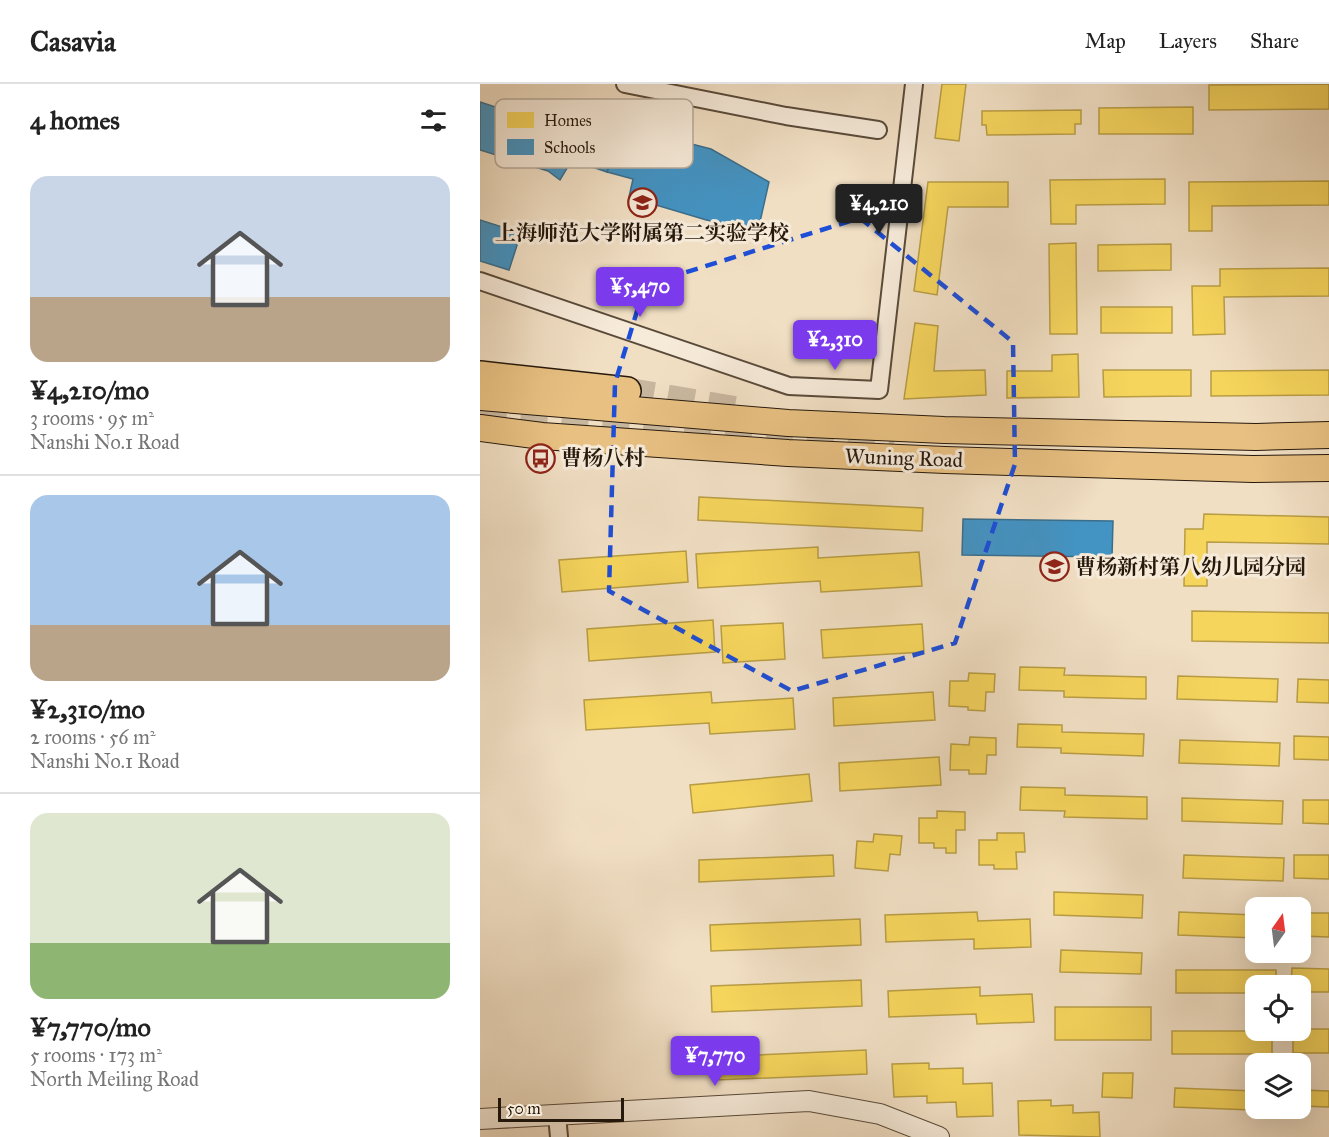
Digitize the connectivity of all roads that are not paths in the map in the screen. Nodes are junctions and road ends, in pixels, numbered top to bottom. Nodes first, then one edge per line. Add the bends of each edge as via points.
1 (625, 84) edge
2 (914, 84) edge
3 (878, 130) dead end
4 (480, 281) edge
5 (480, 375) edge
6 (627, 391) tunnel mouth
7 (480, 397) edge
8 (480, 428) edge
9 (1329, 435) edge
10 (1329, 468) edge
11 (557, 1115) junction
12 (480, 1119) edge
13 (559, 1137) edge
14 (939, 1137) edge

1 - 3 street
2 - 4 street via 879,390 789,386
5 - 6 highway
7 - 9 main road, Wuning Road via 778,422 944,430
8 - 10 main road, Wuning Road via 788,453 1232,469
11 - 12 street
11 - 13 street
11 - 14 street via 809,1101 880,1114

